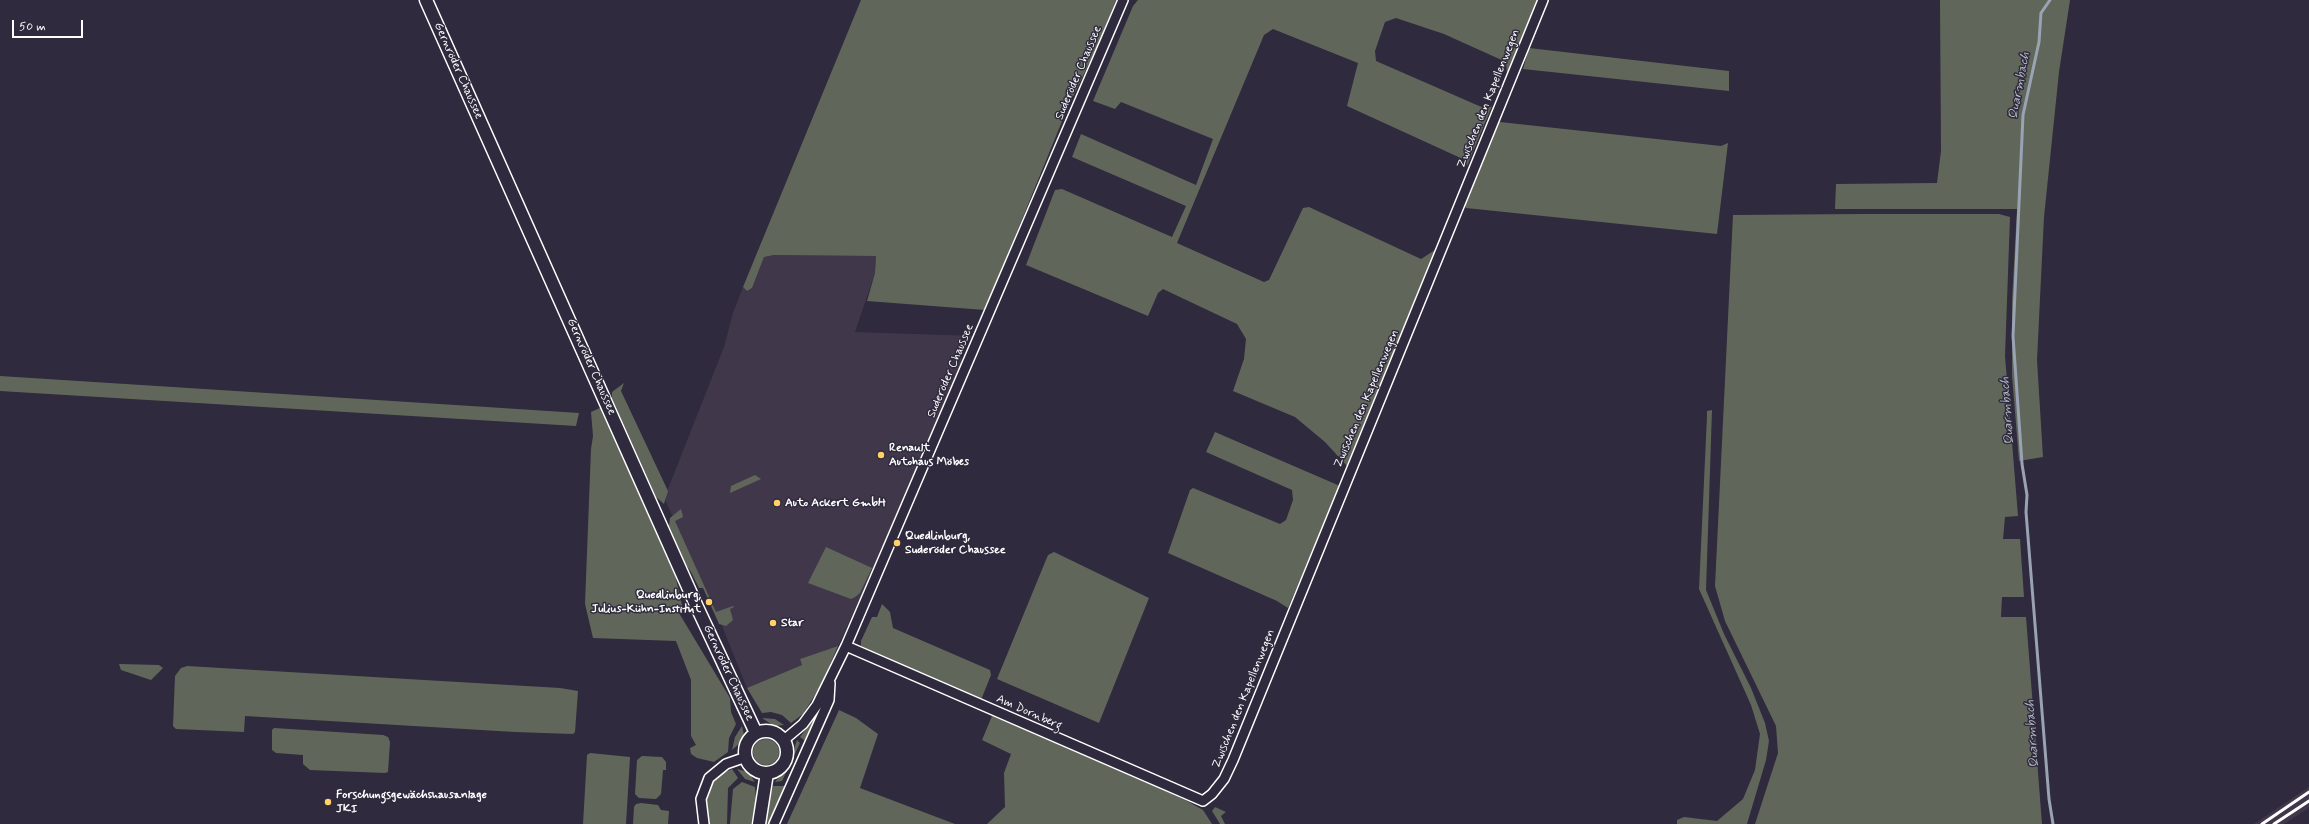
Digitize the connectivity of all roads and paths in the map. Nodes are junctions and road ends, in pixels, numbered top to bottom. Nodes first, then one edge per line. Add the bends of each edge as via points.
1 (426, 0) edge
2 (1123, 0) edge
3 (1543, 0) edge
4 (846, 646) junction
5 (830, 680) junction
6 (756, 733) junction
7 (784, 740) junction
8 (746, 757) junction
9 (767, 774) junction
10 (1203, 801) joint
11 (704, 824) edge
12 (759, 824) edge
13 (774, 824) edge

1 - 6 main road, Gernröder Chaussee via 697,607
2 - 4 street, Suderöder Chaussee
3 - 10 street, Zwischen den Kapellenwegen via 1233,760 1224,780
4 - 5 street, Suderöder Chaussee
4 - 10 street, Am Dornberg
5 - 7 street, Suderöder Chaussee via 817,706 803,724
5 - 13 street via 829,700
6 - 7 main road via 770,731
6 - 8 main road via 746,744
7 - 9 main road via 788,750 786,761 779,769
8 - 9 main road via 752,768
8 - 11 street via 726,764 709,778 701,799 700,809
9 - 12 main road

